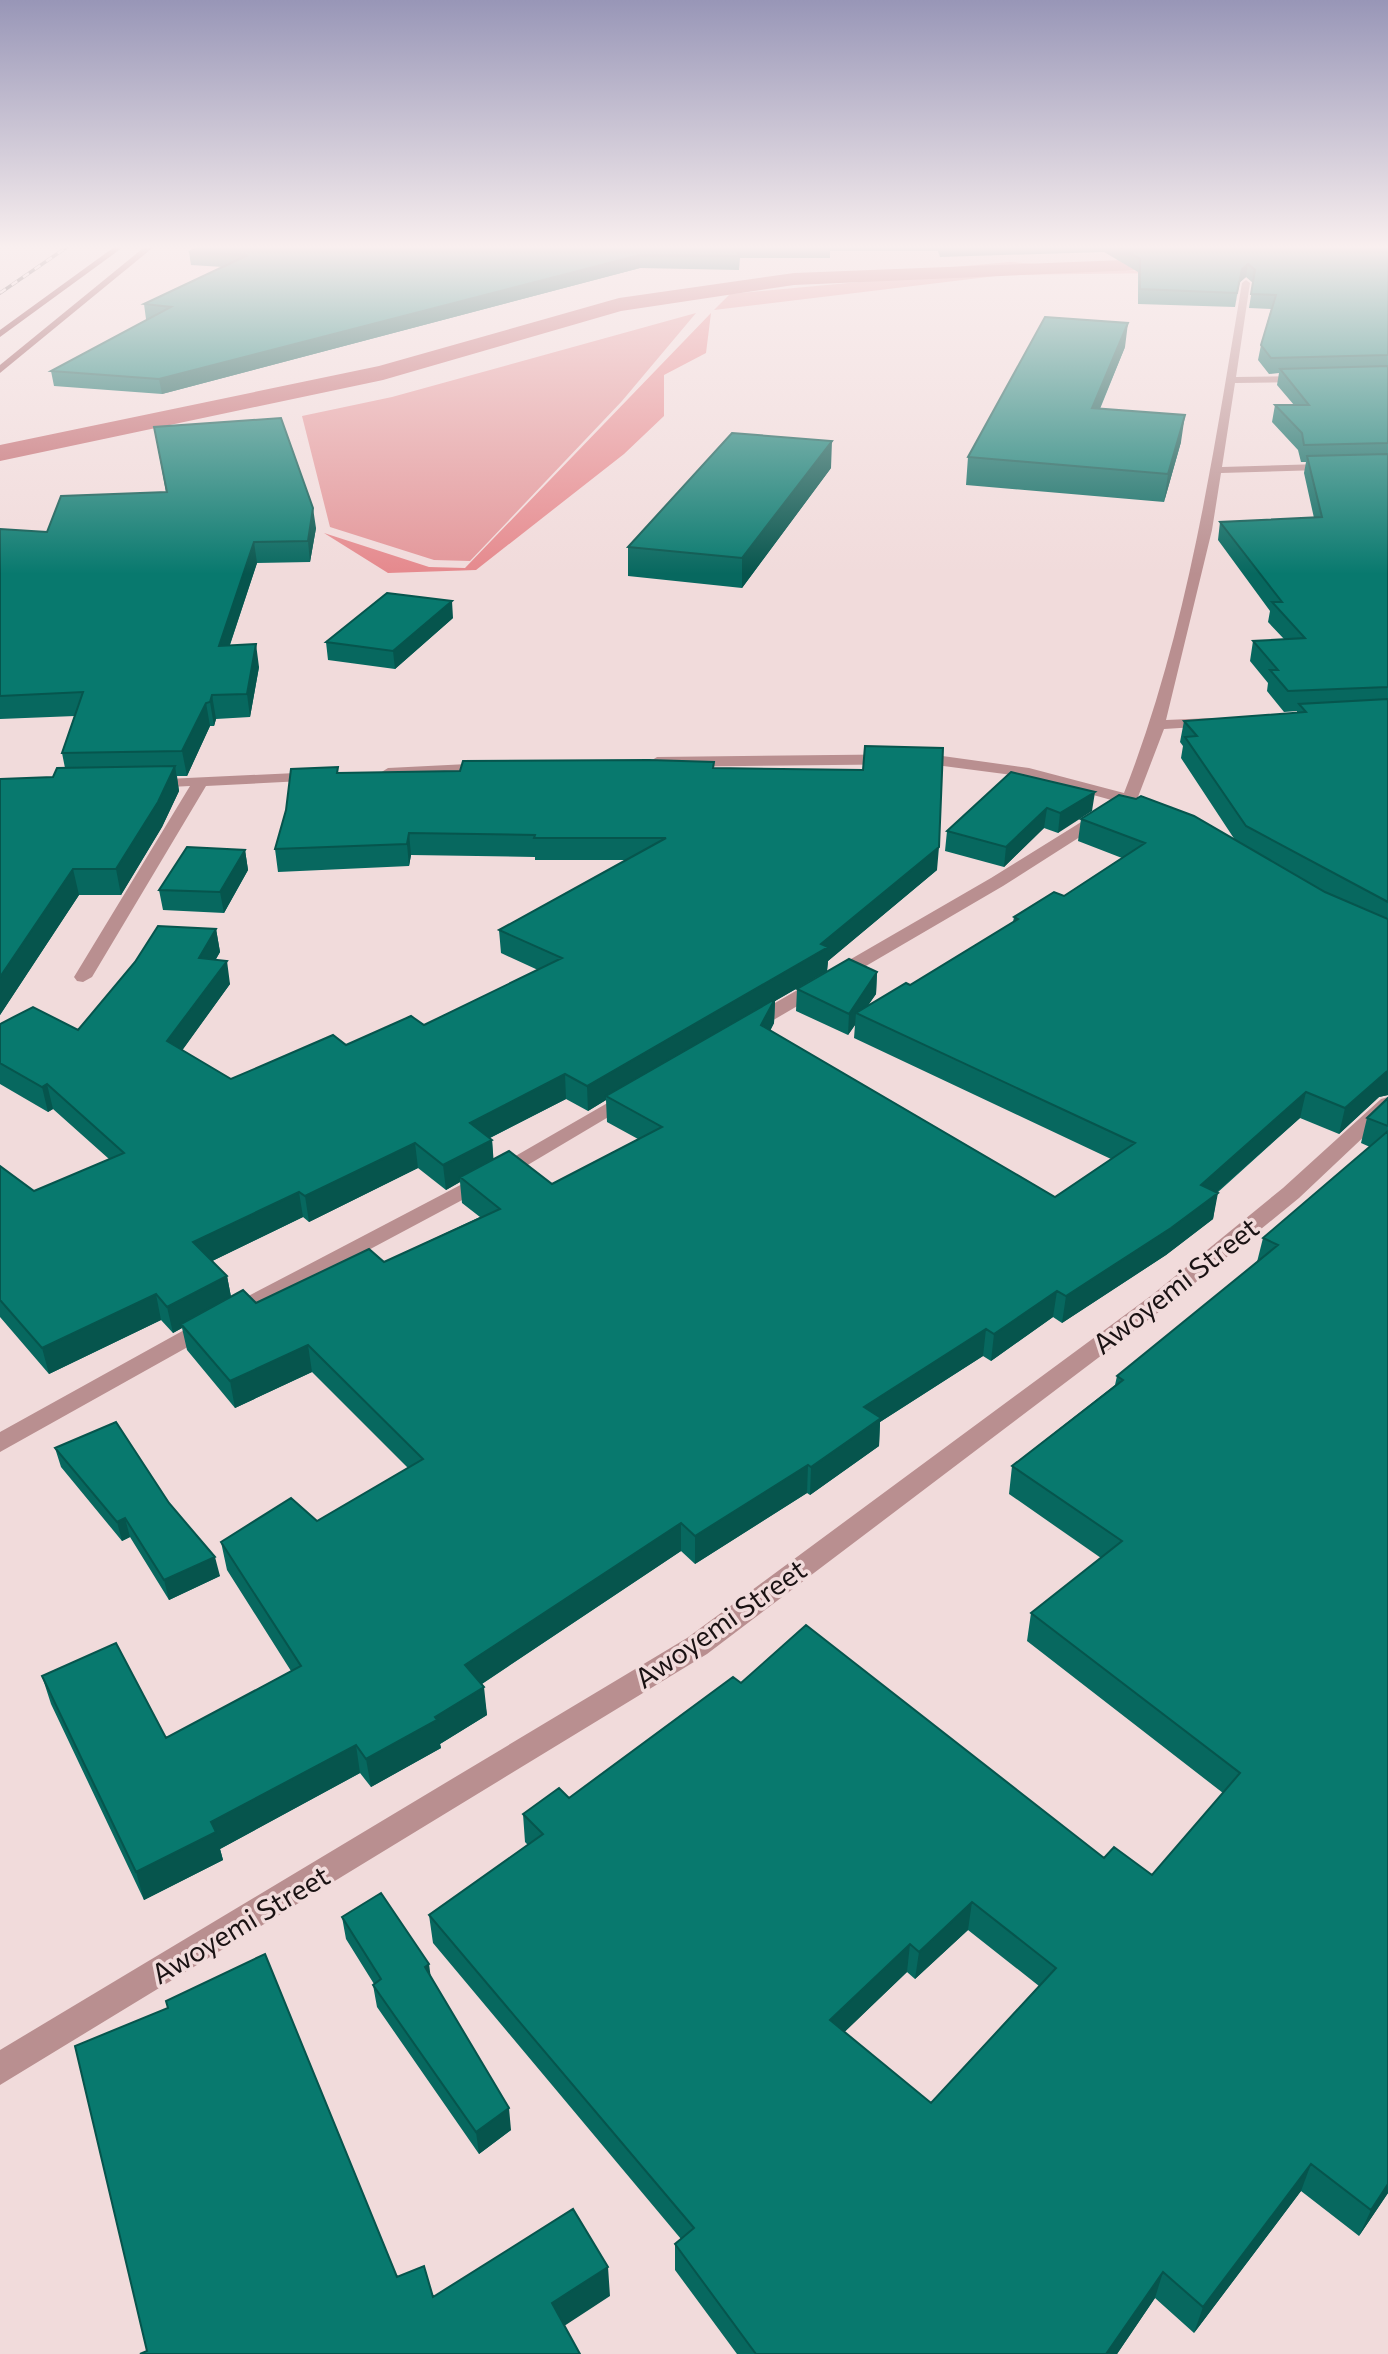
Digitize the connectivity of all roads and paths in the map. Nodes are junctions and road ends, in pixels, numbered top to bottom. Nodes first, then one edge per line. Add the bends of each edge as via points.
1 (18, 355) edge
2 (1234, 355) edge
3 (0, 370) edge
4 (1317, 378) edge
5 (1230, 380) junction
6 (1388, 466) edge
7 (1216, 470) junction
8 (1224, 722) edge
9 (1158, 725) junction
10 (640, 762) edge
11 (502, 767) edge
12 (365, 774) edge
13 (337, 775) edge
14 (200, 782) junction
15 (133, 784) edge
16 (1130, 798) junction
17 (1154, 810) edge
18 (83, 977) dead end
19 (738, 1032) edge
20 (646, 1087) edge
21 (1388, 1103) edge
22 (0, 1443) edge
23 (0, 2069) edge

1 - 3 main road
2 - 5 street
4 - 5 street
5 - 7 street
6 - 7 street
7 - 9 street via 1206,530
8 - 9 street
9 - 16 street
10 - 16 street via 929,759 1030,773
11 - 12 street
13 - 14 street
14 - 15 street
14 - 18 street
16 - 17 street
16 - 19 street via 997,882
20 - 22 street via 519,1162
21 - 23 street, Awoyemi Street via 1291,1193 1160,1300 697,1646

